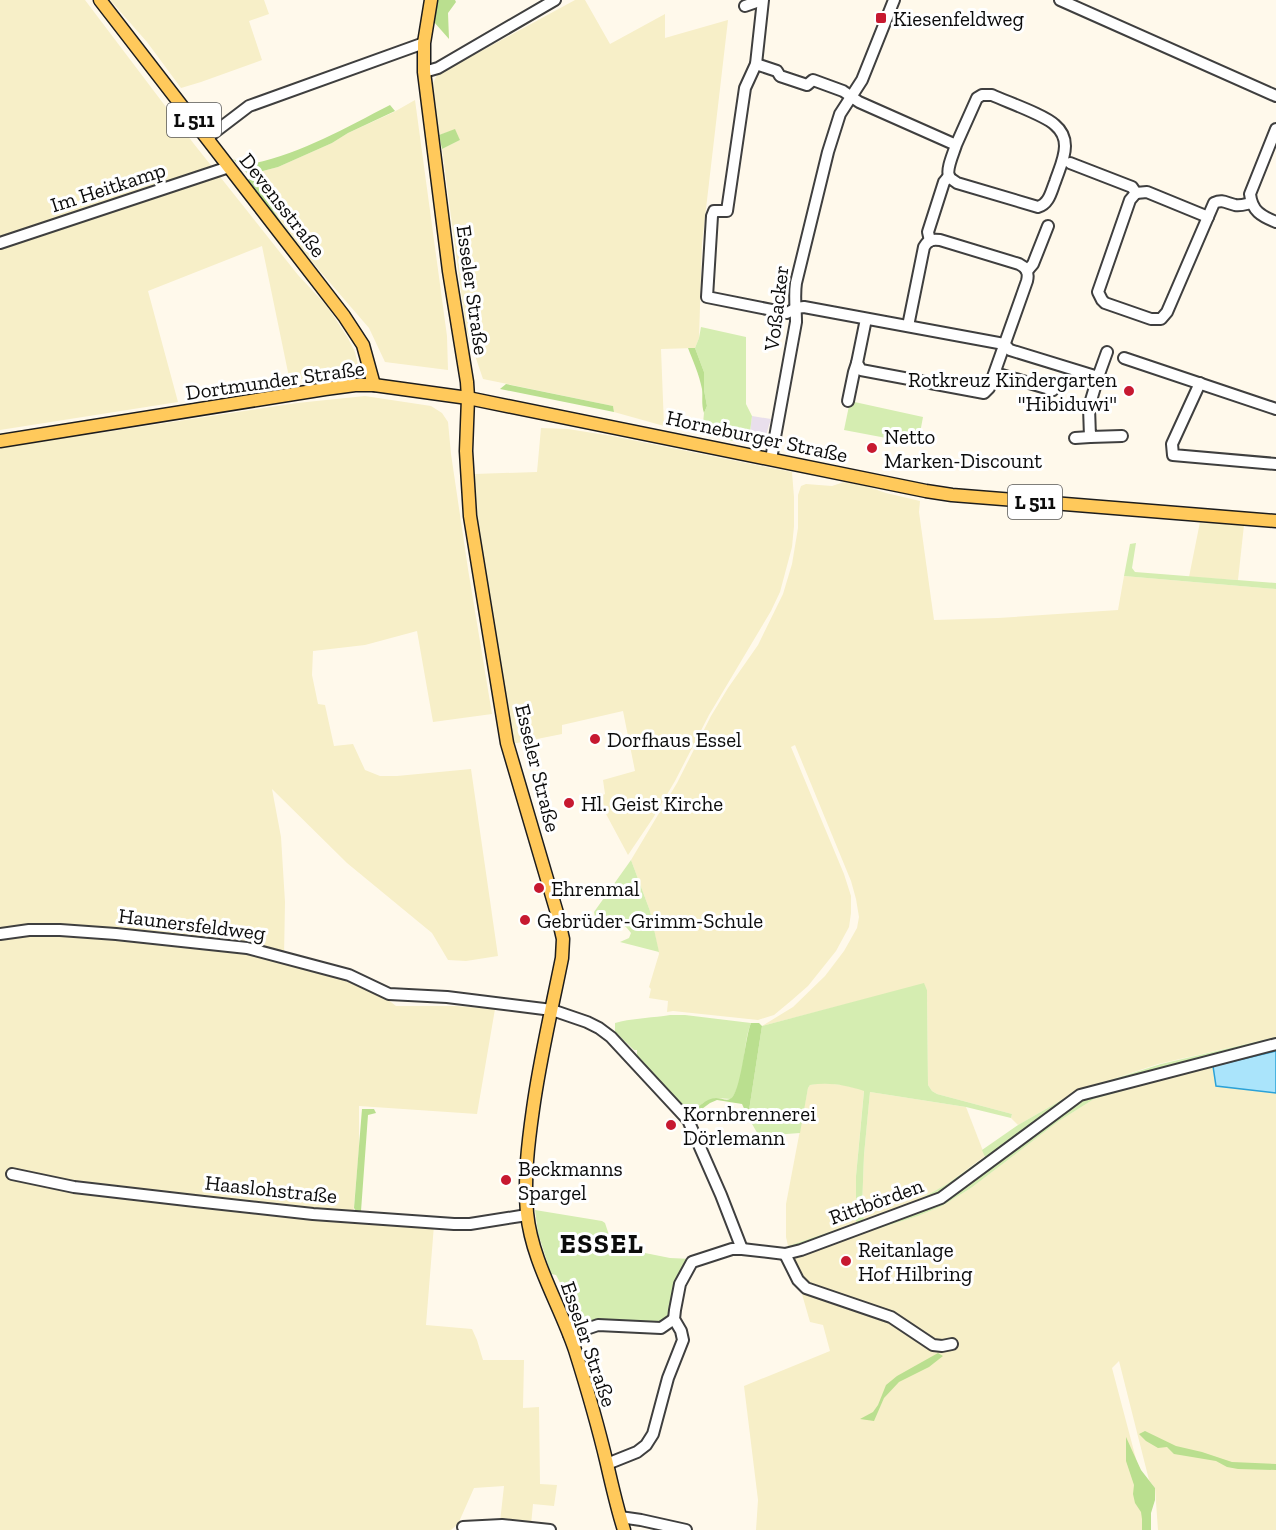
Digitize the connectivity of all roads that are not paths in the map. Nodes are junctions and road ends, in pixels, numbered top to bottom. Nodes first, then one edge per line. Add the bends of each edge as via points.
1 (100, 0) edge
2 (431, 0) edge
3 (555, 0) edge
4 (763, 0) edge
5 (894, 0) edge
6 (1060, 0) edge
7 (745, 6) dead end
8 (424, 43) junction
9 (756, 64) junction
10 (424, 72) junction
11 (851, 96) junction
12 (1276, 96) edge
13 (1276, 129) edge
14 (207, 138) junction
15 (957, 145) junction
16 (1070, 162) dead end
17 (229, 167) junction
18 (949, 176) junction
19 (1136, 193) junction
20 (1251, 203) junction
21 (1208, 217) junction
22 (1276, 222) edge
23 (1048, 226) dead end
24 (930, 241) junction
25 (0, 243) edge
26 (1027, 270) junction
27 (796, 308) junction
28 (866, 319) junction
29 (908, 326) junction
30 (1004, 344) junction
31 (1107, 352) dead end
32 (1124, 358) dead end
33 (857, 363) junction
34 (995, 373) junction
35 (1098, 377) junction
36 (1200, 383) junction
37 (374, 386) junction
38 (1053, 390) dead end
39 (468, 398) junction
40 (848, 401) dead end
41 (1276, 409) edge
42 (589, 422) joint
43 (1122, 436) dead end
44 (1090, 437) junction
45 (1075, 438) dead end
46 (0, 441) edge
47 (771, 459) junction
48 (1276, 465) edge
49 (1276, 521) edge
50 (0, 934) edge
51 (552, 1010) junction
52 (1276, 1044) edge
53 (12, 1174) dead end
54 (527, 1215) junction
55 (742, 1249) junction
56 (785, 1254) junction
57 (674, 1319) junction
58 (569, 1335) junction
59 (952, 1344) dead end
60 (607, 1464) junction
61 (620, 1517) junction
62 (464, 1527) dead end
63 (550, 1530) edge
64 (624, 1530) edge
65 (686, 1530) edge

1 - 14 main road, Devensstraße / L 511
2 - 8 main road, Esseler Straße
3 - 10 street via 438,68
4 - 7 street
4 - 9 street
5 - 11 street, Voßacker via 862,80
6 - 12 street
8 - 10 main road, Esseler Straße
8 - 14 street via 249,106
9 - 11 street via 777,71 780,76 807,85 813,80
9 - 27 street via 745,88 727,211 714,212 712,216 707,297 787,313
10 - 39 main road, Esseler Straße
11 - 15 street
11 - 27 street, Voßacker via 840,114 828,152 796,283
13 - 20 street via 1251,189
14 - 17 main road, Devensstraße / L 511
15 - 18 street
15 - 18 street via 974,102 986,94 1051,121 1059,129 1065,146 1048,200 1042,207 957,183
16 - 19 street via 1132,187
17 - 25 street, Im Heitkamp
17 - 37 main road, Devensstraße / L 511 via 344,316 363,345
18 - 24 street via 928,232
19 - 21 street via 1147,192
19 - 21 street via 1130,200 1098,292 1102,300 1121,309 1156,320 1165,316
20 - 21 street via 1239,206 1218,201
20 - 22 street via 1259,215
23 - 26 street
24 - 26 street via 940,240 1019,264
24 - 29 street via 924,247
26 - 30 street via 1027,281
27 - 28 street
27 - 47 street, Voßacker
28 - 29 street
28 - 33 street
29 - 30 street
30 - 34 street
30 - 35 street via 1010,350
31 - 35 street
32 - 36 street
33 - 34 street via 866,372 981,393 988,391
33 - 40 street
34 - 38 street
35 - 44 street via 1089,407
36 - 41 street
36 - 48 street via 1172,444 1173,455
37 - 39 main road, Dortmunder Straße / L 511
37 - 46 main road, Dortmunder Straße via 325,389
39 - 42 main road, Dortmunder Straße / L 511
39 - 51 main road, Esseler Straße via 470,516 507,743 563,939
42 - 47 main road, Horneburger Straße / L 511
43 - 44 street
44 - 45 street
47 - 49 main road, Horneburger Straße / L 511 via 952,495
50 - 51 street, Haunersfeldweg via 60,930 247,948 349,975 389,994
51 - 54 main road, Esseler Straße via 526,1156
51 - 55 street, Haunersfeldweg via 587,1022 611,1037 688,1120
52 - 56 street, Rittbörden via 1080,1095 941,1198
53 - 54 street, Haaslohstraße via 74,1187 313,1214 454,1224
54 - 58 main road, Esseler Straße via 535,1251
55 - 56 street, Rittbörden
55 - 57 street, Rittbörden via 692,1262 680,1284
56 - 59 street via 806,1288 891,1317 933,1345
57 - 58 street via 661,1328 598,1325
57 - 60 street, Rittbörden via 683,1340 653,1434 637,1452
58 - 60 main road, Esseler Straße
60 - 61 main road, Esseler Straße
61 - 64 main road, Esseler Straße
61 - 65 street
62 - 63 street via 502,1525

